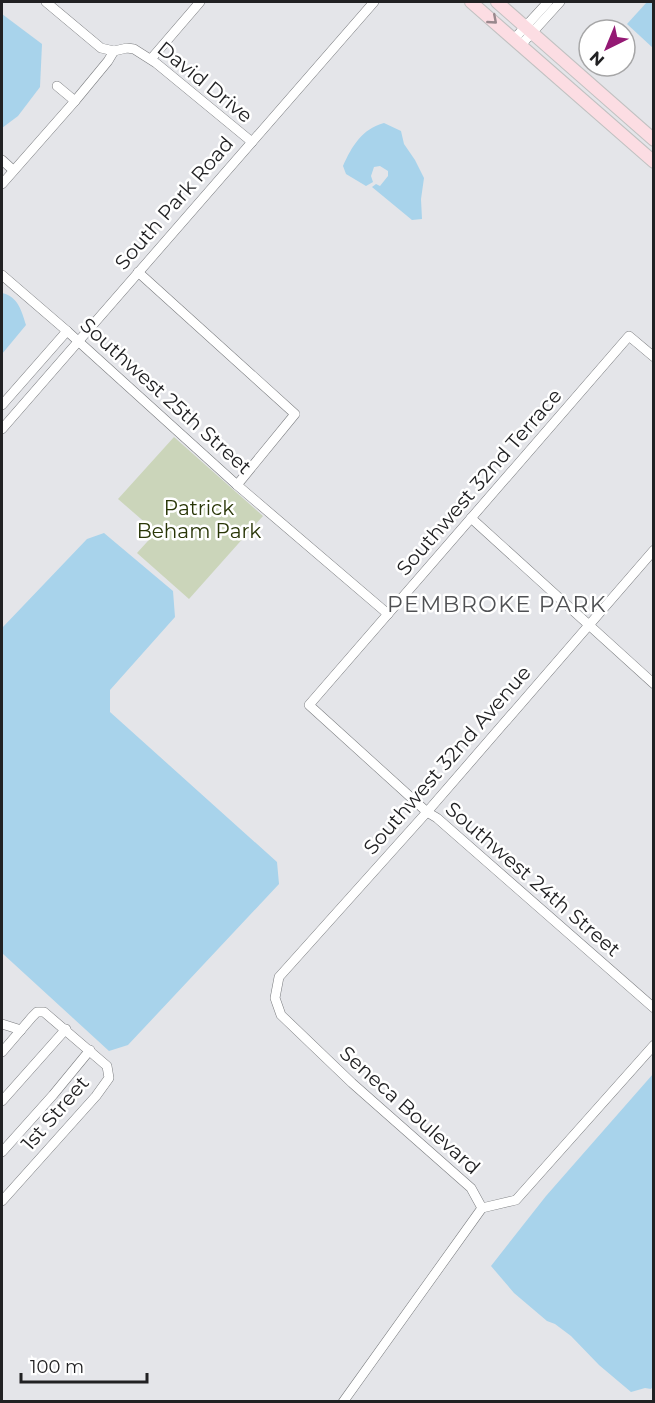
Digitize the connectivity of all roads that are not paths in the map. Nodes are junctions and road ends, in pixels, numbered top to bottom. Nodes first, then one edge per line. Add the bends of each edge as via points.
1 (46, 2) edge
2 (200, 2) edge
3 (375, 2) edge
4 (471, 2) edge
5 (497, 2) edge
6 (548, 2) edge
7 (560, 2) edge
8 (530, 29) junction
9 (518, 42) junction
10 (114, 51) junction
11 (151, 59) junction
12 (57, 86) dead end
13 (572, 90) junction
14 (75, 101) junction
15 (654, 141) edge
16 (252, 142) junction
17 (652, 159) edge
18 (2, 160) edge
19 (13, 170) junction
20 (2, 184) edge
21 (138, 272) junction
22 (2, 275) edge
23 (67, 331) junction
24 (78, 341) junction
25 (654, 357) edge
26 (2, 405) edge
27 (2, 429) edge
28 (237, 485) junction
29 (471, 519) junction
30 (654, 550) edge
31 (388, 614) junction
32 (588, 626) junction
33 (654, 684) edge
34 (309, 705) joint
35 (427, 812) junction
36 (275, 998) joint
37 (654, 1008) edge
38 (2, 1024) edge
39 (66, 1029) junction
40 (21, 1030) junction
41 (654, 1045) edge
42 (90, 1050) junction
43 (2, 1052) edge
44 (2, 1101) edge
45 (2, 1152) edge
46 (2, 1201) edge
47 (482, 1208) junction
48 (343, 1401) edge

1 - 10 street, David Drive via 101,48
2 - 11 street
3 - 16 street, South Park Road
4 -> 9 main road
5 - 8 main road
6 - 8 street
7 - 8 street
8 - 9 street
8 - 15 main road
9 - 13 main road
10 - 11 street, David Drive via 134,49
10 - 14 street
11 - 16 street, David Drive
12 - 14 street
13 - 15 main road via 590,96 639,139
13 - 17 main road
14 - 19 street
16 - 21 street, South Park Road
18 - 19 street
19 - 20 street
21 - 24 street, South Park Road
21 - 28 street via 295,414
22 - 23 street, Southwest 25th Street
23 - 24 street, Southwest 25th Street
23 - 26 street
24 - 27 street, South Park Road
24 - 28 street, Southwest 25th Street
25 - 29 street, Southwest 32nd Terrace via 630,336
28 - 31 street, Southwest 25th Street
29 - 31 street, Southwest 32nd Terrace
29 - 32 street
30 - 32 street, Southwest 32nd Avenue
31 - 34 street, Southwest 32nd Terrace
32 - 33 street
32 - 35 street, Southwest 32nd Avenue
34 - 35 street, Southwest 24th Street
35 - 36 street, Southwest 32nd Avenue via 279,977
35 - 37 street, Southwest 24th Street
36 - 47 street, Seneca Boulevard via 281,1015 471,1188
38 - 40 street
39 - 40 street, 1st Street via 45,1012 37,1012
39 - 42 street, 1st Street
39 - 44 street
40 - 43 street
41 - 47 street via 516,1200
42 - 45 street
42 - 46 street, 1st Street via 107,1066 109,1078
47 - 48 street

